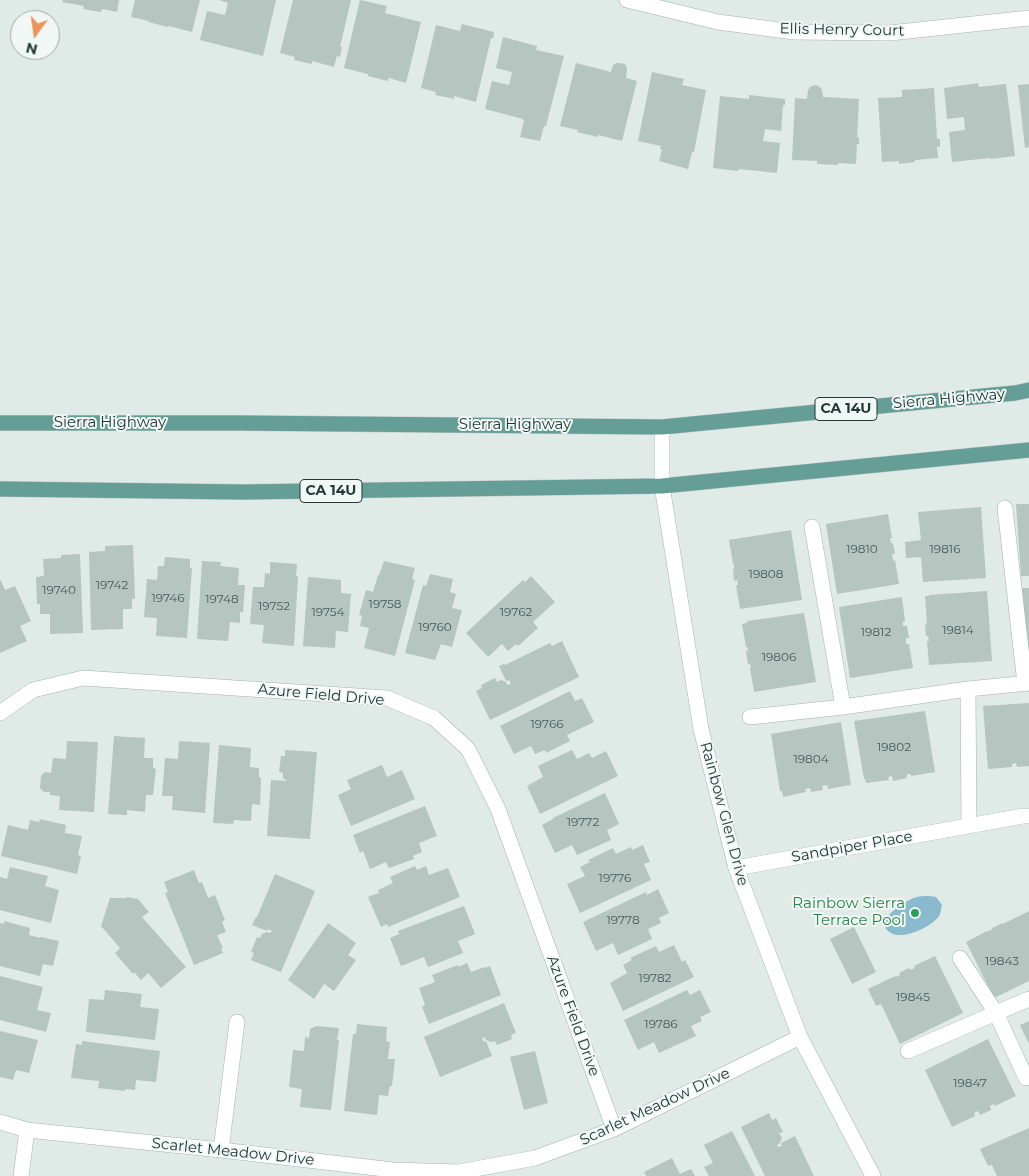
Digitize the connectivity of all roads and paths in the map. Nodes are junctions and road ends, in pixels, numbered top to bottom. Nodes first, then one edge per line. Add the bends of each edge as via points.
1 (627, 0) edge
2 (1029, 18) edge
3 (1029, 390) edge
4 (0, 423) edge
5 (662, 426) junction
6 (1029, 450) edge
7 (662, 486) junction
8 (0, 489) edge
9 (1005, 508) dead end
10 (812, 527) dead end
11 (1027, 683) edge
12 (968, 689) junction
13 (843, 707) junction
14 (0, 713) edge
15 (750, 718) dead end
16 (1029, 816) edge
17 (969, 826) junction
18 (736, 868) junction
19 (960, 958) dead end
20 (1029, 999) edge
21 (996, 1013) junction
22 (237, 1022) dead end
23 (800, 1038) junction
24 (908, 1051) dead end
25 (1026, 1078) dead end
26 (0, 1122) edge
27 (614, 1129) junction
28 (27, 1130) junction
29 (221, 1150) junction
30 (21, 1176) edge
31 (873, 1176) edge

1 - 2 street, Ellis Henry Court via 718,22 794,32 890,33
3 - 5 main road, Sierra Highway / CA 14U
4 - 5 main road, Sierra Highway / CA 14U
5 - 7 street, Rainbow Glen Drive
6 - 7 main road, CA 14U
7 - 8 main road, CA 14U via 243,492
7 - 18 street, Rainbow Glen Drive via 701,729
9 - 11 street
10 - 13 street
11 - 12 street
12 - 13 street
12 - 17 street
13 - 15 street
14 - 27 street, Azure Field Drive via 33,690 83,678 387,698 434,718 468,749 498,809
16 - 17 street, Sandpiper Place
17 - 18 street, Sandpiper Place
18 - 23 street, Rainbow Glen Drive
19 - 21 street
20 - 21 street
21 - 24 street
21 - 25 street
22 - 29 street
23 - 27 street, Scarlet Meadow Drive
23 - 31 street, Rainbow Glen Drive
26 - 28 street
27 - 29 street, Scarlet Meadow Drive via 535,1158 459,1172 393,1170
28 - 29 street, Scarlet Meadow Drive
28 - 30 street

